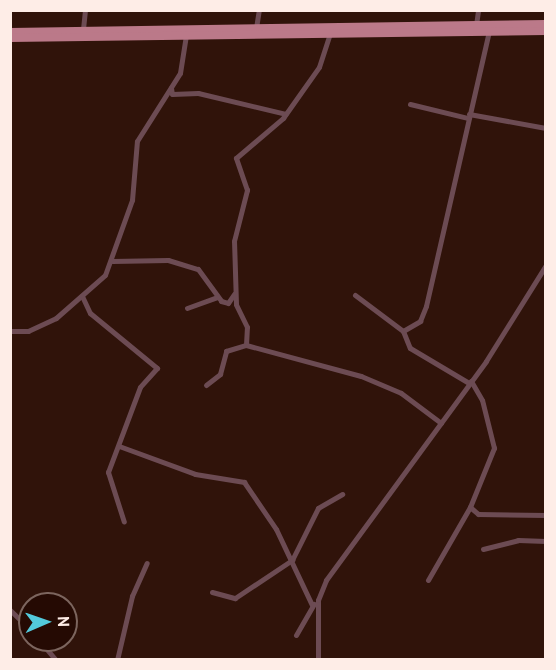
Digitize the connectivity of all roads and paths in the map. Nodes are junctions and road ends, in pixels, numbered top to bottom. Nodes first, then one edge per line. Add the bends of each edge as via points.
1 (85, 10) edge
2 (259, 10) edge
3 (478, 10) edge
4 (546, 24) edge
5 (476, 25) junction
6 (256, 28) junction
7 (83, 29) junction
8 (546, 31) edge
9 (10, 32) edge
10 (489, 32) junction
11 (330, 34) junction
12 (186, 36) junction
13 (10, 38) edge
14 (171, 88) junction
15 (410, 104) dead end
16 (286, 114) junction
17 (469, 116) junction
18 (546, 128) edge
19 (112, 261) junction
20 (546, 265) edge
21 (235, 290) junction
22 (355, 295) dead end
23 (82, 296) junction
24 (217, 297) junction
25 (187, 308) dead end
26 (10, 331) edge
27 (403, 331) junction
28 (246, 345) junction
29 (470, 382) junction
30 (206, 385) dead end
31 (441, 423) junction
32 (118, 446) junction
33 (342, 494) dead end
34 (470, 507) junction
35 (546, 514) edge
36 (124, 522) dead end
37 (546, 542) edge
38 (483, 549) dead end
39 (292, 560) junction
40 (147, 563) dead end
41 (428, 579) dead end
42 (212, 592) dead end
43 (315, 603) junction
44 (296, 635) dead end
45 (117, 660) edge
46 (318, 660) edge

1 - 7 street
2 - 6 street
3 - 5 street
4 - 5 main road
5 - 6 main road
6 - 7 main road
7 - 9 main road
8 - 10 main road
10 - 11 main road
10 - 17 street
11 - 12 main road
11 - 16 street via 319,67
12 - 13 main road
12 - 14 street
14 - 16 street via 172,94 198,93
14 - 19 street via 137,141 132,200
15 - 17 street
16 - 21 street via 236,158 247,197 234,241
17 - 18 street
17 - 27 street via 459,183 426,306 420,321
19 - 23 street
19 - 24 street via 125,265 146,256 198,269
20 - 29 street
21 - 24 street via 228,303
21 - 28 street
22 - 27 street
23 - 26 street via 39,327
23 - 32 street via 90,313 157,368 140,387
24 - 25 street
27 - 29 street via 410,348
28 - 30 street via 226,351 220,374
28 - 31 street via 361,376 401,393
29 - 31 street
29 - 34 street via 495,443
31 - 43 street via 340,560
32 - 36 street via 108,474
32 - 39 street via 195,474 244,482
33 - 39 street via 318,508
34 - 35 street via 478,514
34 - 41 street
37 - 38 street via 518,540
39 - 42 street via 235,598
39 - 43 street
40 - 45 street via 132,596
43 - 44 street
43 - 46 street

